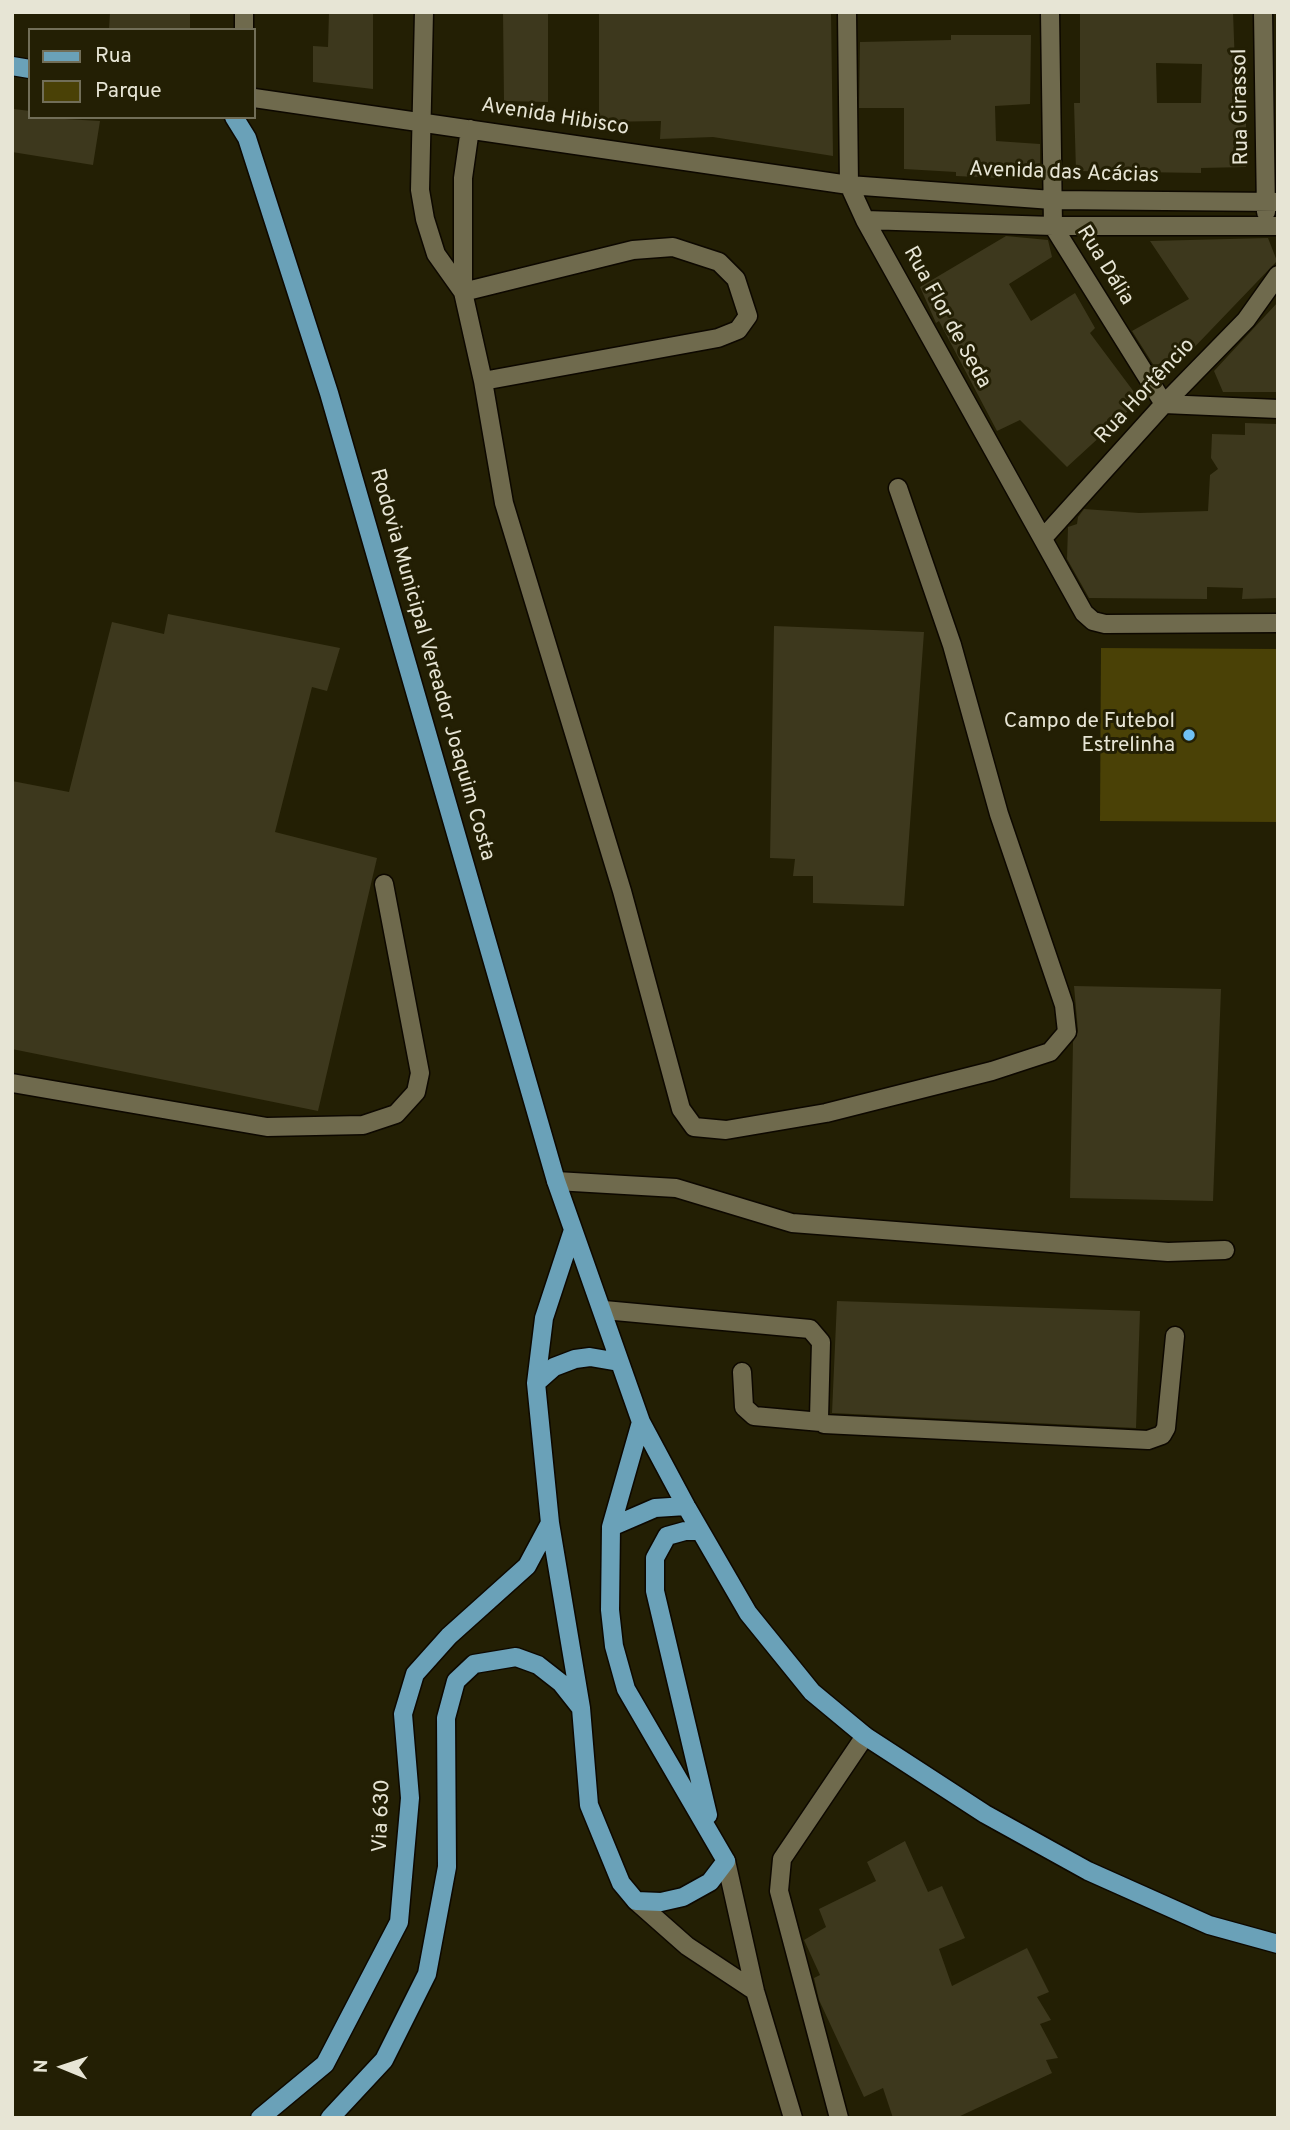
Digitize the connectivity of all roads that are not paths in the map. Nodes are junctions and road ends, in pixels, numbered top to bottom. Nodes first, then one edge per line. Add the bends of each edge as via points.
1 (424, 12) edge
2 (847, 12) edge
3 (1050, 12) edge
4 (1263, 12) edge
5 (256, 98) edge
6 (235, 119) edge
7 (423, 121) junction
8 (470, 128) junction
9 (849, 185) junction
10 (1052, 200) junction
11 (1272, 202) edge
12 (865, 220) junction
13 (1053, 226) junction
14 (1272, 226) edge
15 (1278, 275) edge
16 (463, 292) junction
17 (483, 381) junction
18 (1164, 404) junction
19 (1278, 409) edge
20 (898, 488) dead end
21 (1043, 538) junction
22 (1278, 623) edge
23 (384, 884) dead end
24 (12, 1083) edge
25 (556, 1181) junction
26 (573, 1230) junction
27 (1225, 1250) dead end
28 (604, 1310) junction
29 (1175, 1336) dead end
30 (619, 1362) junction
31 (742, 1372) dead end
32 (537, 1383) junction
33 (641, 1422) junction
34 (821, 1422) junction
35 (686, 1506) junction
36 (551, 1523) junction
37 (611, 1527) junction
38 (700, 1531) junction
39 (581, 1708) junction
40 (865, 1736) junction
41 (714, 1839) junction
42 (726, 1861) junction
43 (636, 1901) junction
44 (1278, 1944) edge
45 (755, 1991) junction
46 (260, 2118) edge
47 (330, 2118) edge
48 (793, 2118) edge
49 (839, 2118) edge

1 - 7 street
2 - 9 street, Rua Flor de Seda
3 - 10 street, Rua Dália
4 - 11 street, Rua Girassol
5 - 7 street, Avenida Hibisco
6 - 25 main road, Rodovia Municipal Vereador Joaquim Costa via 247,138 329,393
7 - 8 street, Avenida Hibisco
7 - 16 street via 420,190 425,219 436,254
8 - 9 street, Avenida Hibisco
8 - 16 street via 463,178
9 - 10 street, Avenida das Acácias
9 - 12 street, Rua Flor de Seda
10 - 11 street, Avenida das Acácias
10 - 13 street, Rua Dália
11 - 14 street, Rua Girassol
12 - 13 street
12 - 21 street, Rua Flor de Seda
13 - 14 street
13 - 18 street, Rua Dália
15 - 18 street, Rua Hortêncio via 1246,320
16 - 17 street
16 - 17 street via 633,250 673,247 719,262 736,279 748,316 738,330 718,338
17 - 20 street via 504,503 522,570 622,891 681,1109 694,1127 716,1130 826,1113 1050,1052 1067,1032 1064,1005
18 - 19 street
18 - 21 street, Rua Hortêncio
21 - 22 street, Rua Flor de Seda via 1084,613 1093,621
23 - 24 street via 420,1073 416,1093 396,1114 363,1125 267,1127
25 - 26 main road, Rodovia Municipal Vereador Joaquim Costa
25 - 27 street via 676,1188 792,1223 1168,1252
26 - 28 main road, Rodovia Municipal Vereador Joaquim Costa
26 - 32 main road via 544,1318
28 - 30 main road, Rodovia Municipal Vereador Joaquim Costa
28 - 34 street via 810,1329 821,1342
29 - 34 street via 1166,1428 1148,1440
30 - 32 main road via 575,1359 554,1367
30 - 33 main road, Rodovia Municipal Vereador Joaquim Costa
31 - 34 street via 744,1407 754,1416
32 - 36 main road
33 - 35 main road
33 - 37 main road
35 - 37 main road via 656,1508
35 - 38 main road
36 - 39 main road
36 - 46 main road, Via 630 via 527,1566 449,1636 415,1674 403,1714 410,1798 399,1922 325,2064
37 - 41 main road via 610,1610 618,1666 626,1689
38 - 40 main road via 748,1613 812,1692
38 - 41 main road via 667,1536 655,1558 655,1591
39 - 43 main road via 589,1805 621,1883
39 - 47 main road via 562,1683 538,1665 516,1657 474,1664 456,1681 446,1718 447,1867 427,1974 384,2060
40 - 44 main road via 985,1814 1088,1871 1209,1925
40 - 49 street via 782,1859 779,1891
41 - 42 main road
42 - 43 main road via 710,1882 684,1897
42 - 45 street
43 - 45 street via 687,1946
45 - 48 street

